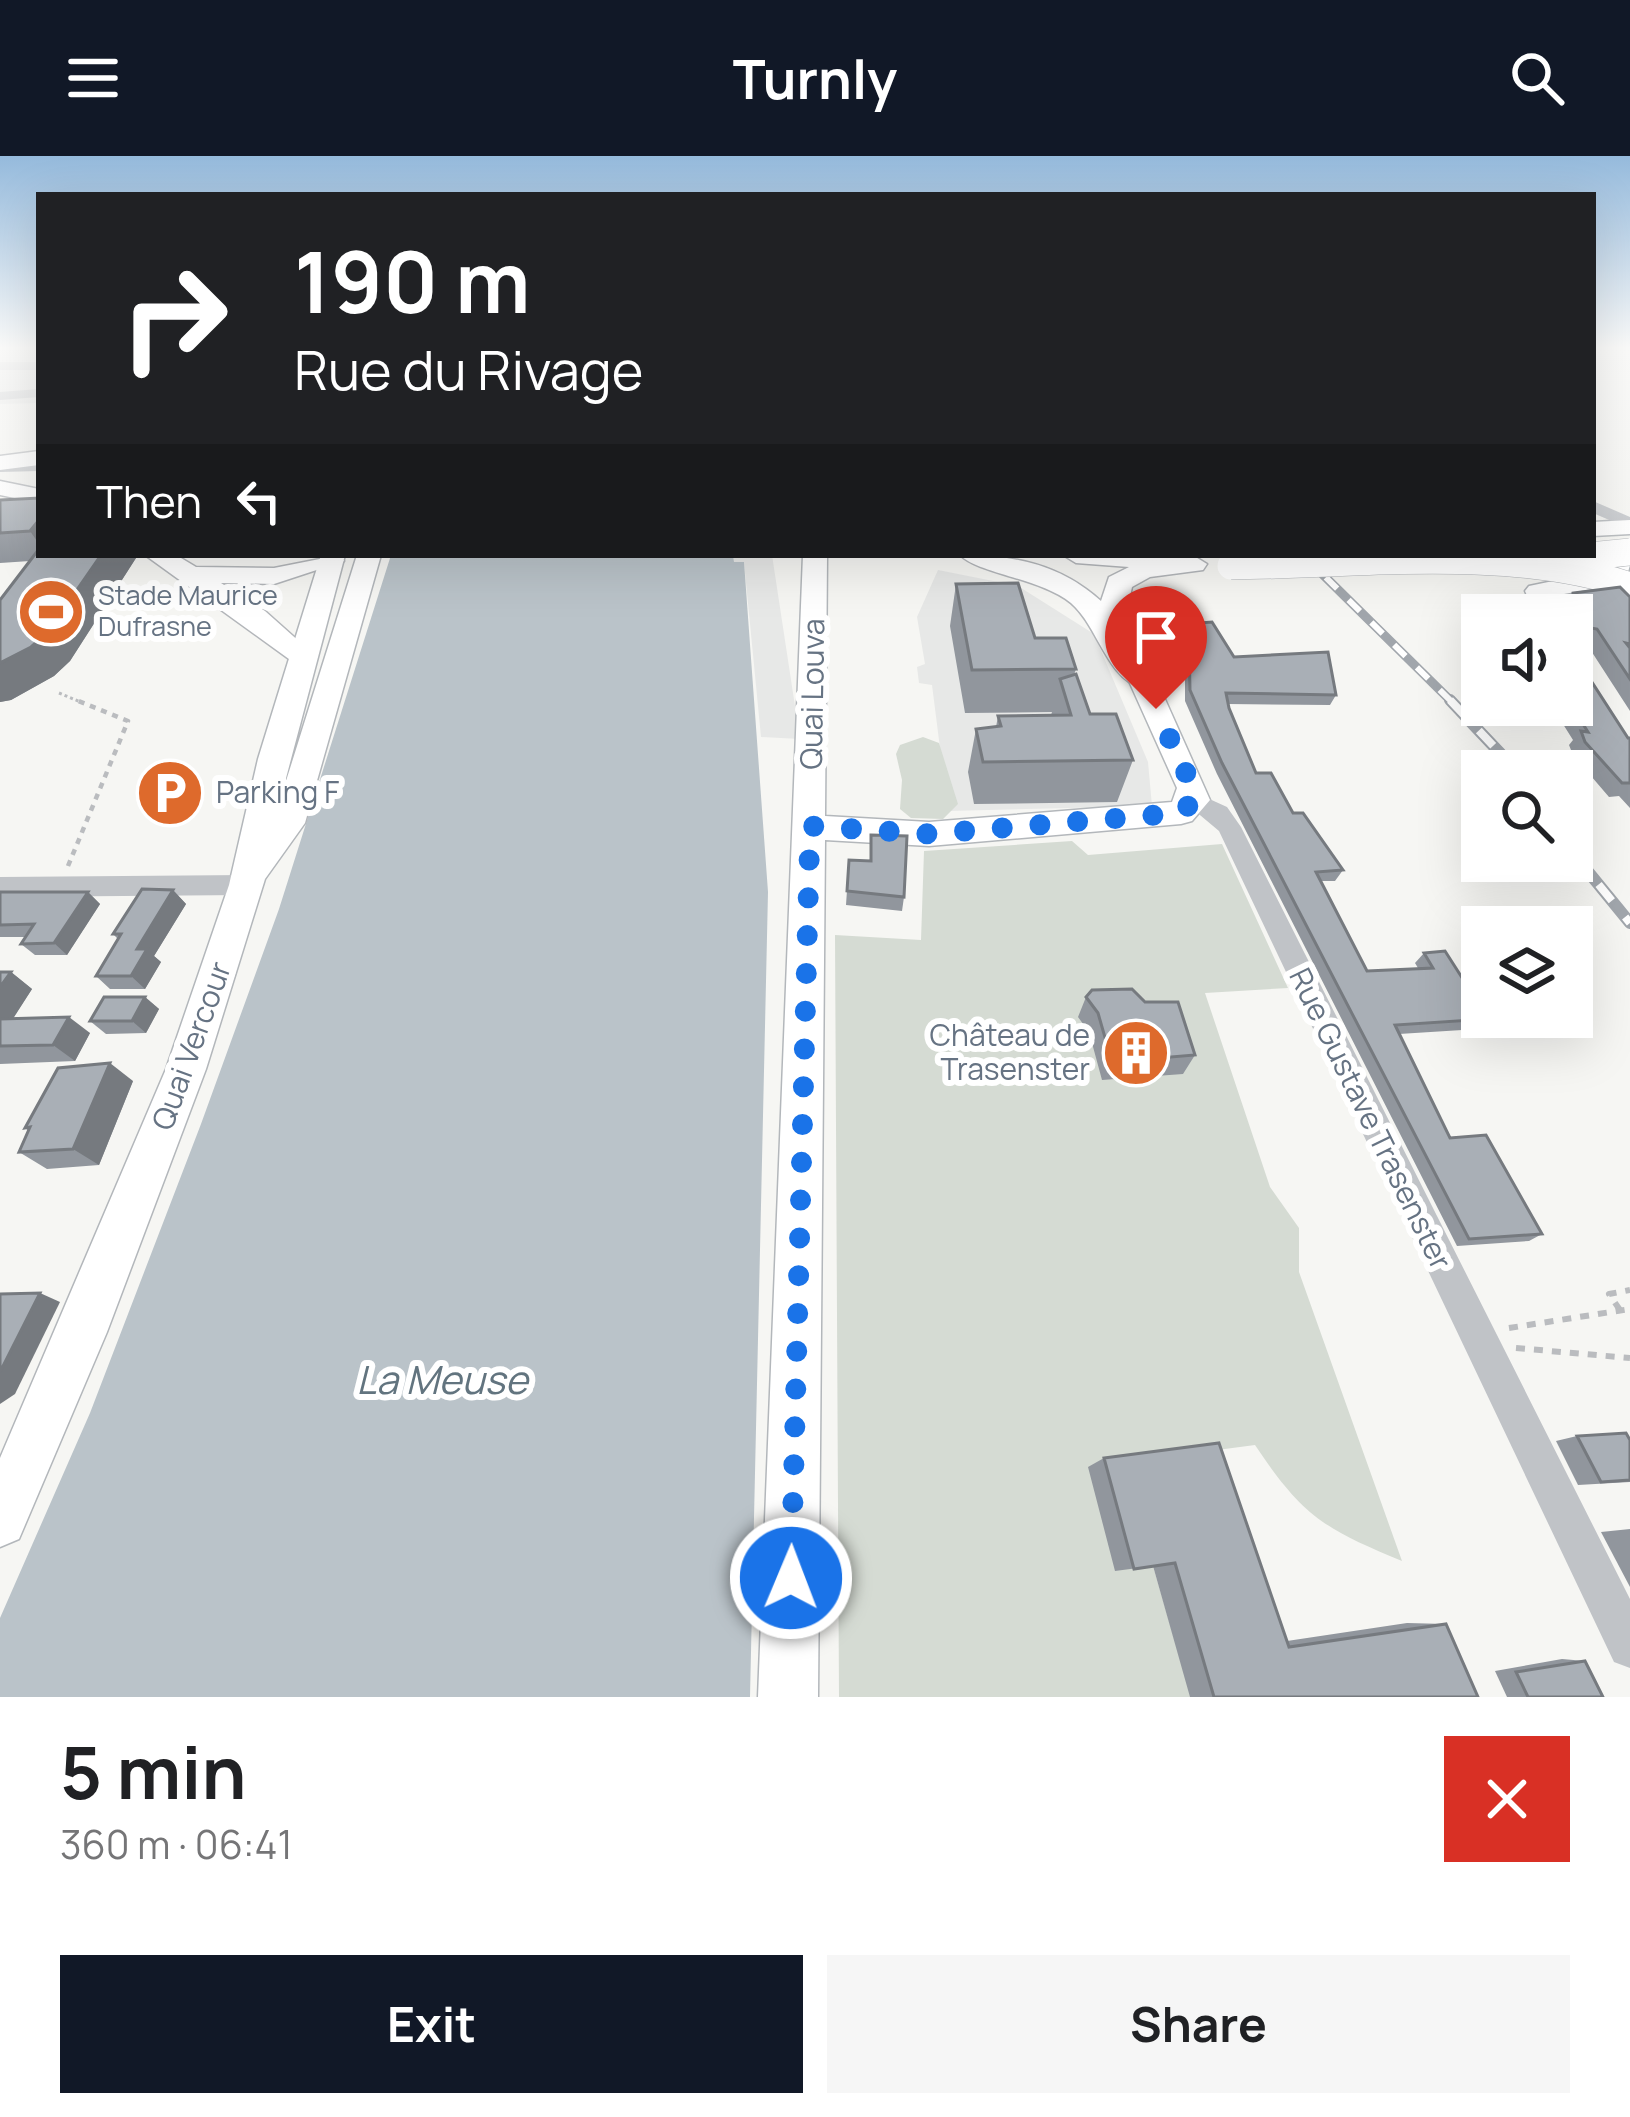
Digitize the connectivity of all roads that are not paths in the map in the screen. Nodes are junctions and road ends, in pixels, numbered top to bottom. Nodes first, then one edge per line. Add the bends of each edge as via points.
1 (36, 462) edge
2 (0, 465) edge
3 (36, 478) edge
4 (0, 483) edge
5 (36, 495) edge
6 (1630, 525) edge
7 (1596, 531) edge
8 (1596, 532) edge
9 (1596, 534) edge
10 (1630, 540) edge
11 (249, 558) edge
12 (332, 558) edge
13 (368, 558) edge
14 (815, 558) edge
15 (985, 558) edge
16 (1115, 558) edge
17 (1280, 558) edge
18 (1240, 559) edge
19 (1194, 564) junction
20 (197, 565) edge
21 (1629, 570) edge
22 (1540, 594) edge
23 (1157, 622) dead end
24 (301, 658) junction
25 (1142, 679) junction
26 (1194, 800) junction
27 (810, 826) junction
28 (246, 885) junction
29 (0, 887) edge
30 (18, 1443) edge
31 (0, 1520) edge
32 (1630, 1646) edge
33 (788, 1697) edge

1 - 2 highway
3 - 4 highway
4 - 5 highway
6 - 7 main road
8 - 10 highway
9 - 21 main road
11 - 20 highway
12 - 20 highway via 274,576
12 - 24 main road, Quai Vercour
13 - 28 main road via 289,823
14 - 27 main road, Quai Louva
15 - 25 highway via 1071,590
16 - 19 highway
17 - 18 highway, bridge
18 - 19 highway
18 - 21 highway, bridge
19 - 25 highway via 1137,572 1116,586
20 - 24 highway
21 - 22 main road
23 - 25 street via 1169,638 1172,672
24 - 28 main road, Quai Vercour
25 - 26 main road, Rue Gustave Trasenster
26 - 27 main road via 1181,813 1157,817 991,830
26 - 32 street, Rue Gustave Trasenster via 1228,827
27 - 33 main road, Quai Louva
28 - 29 street
28 - 30 main road, Quai Vercour via 178,1089
30 - 31 main road, Quai Vercour

